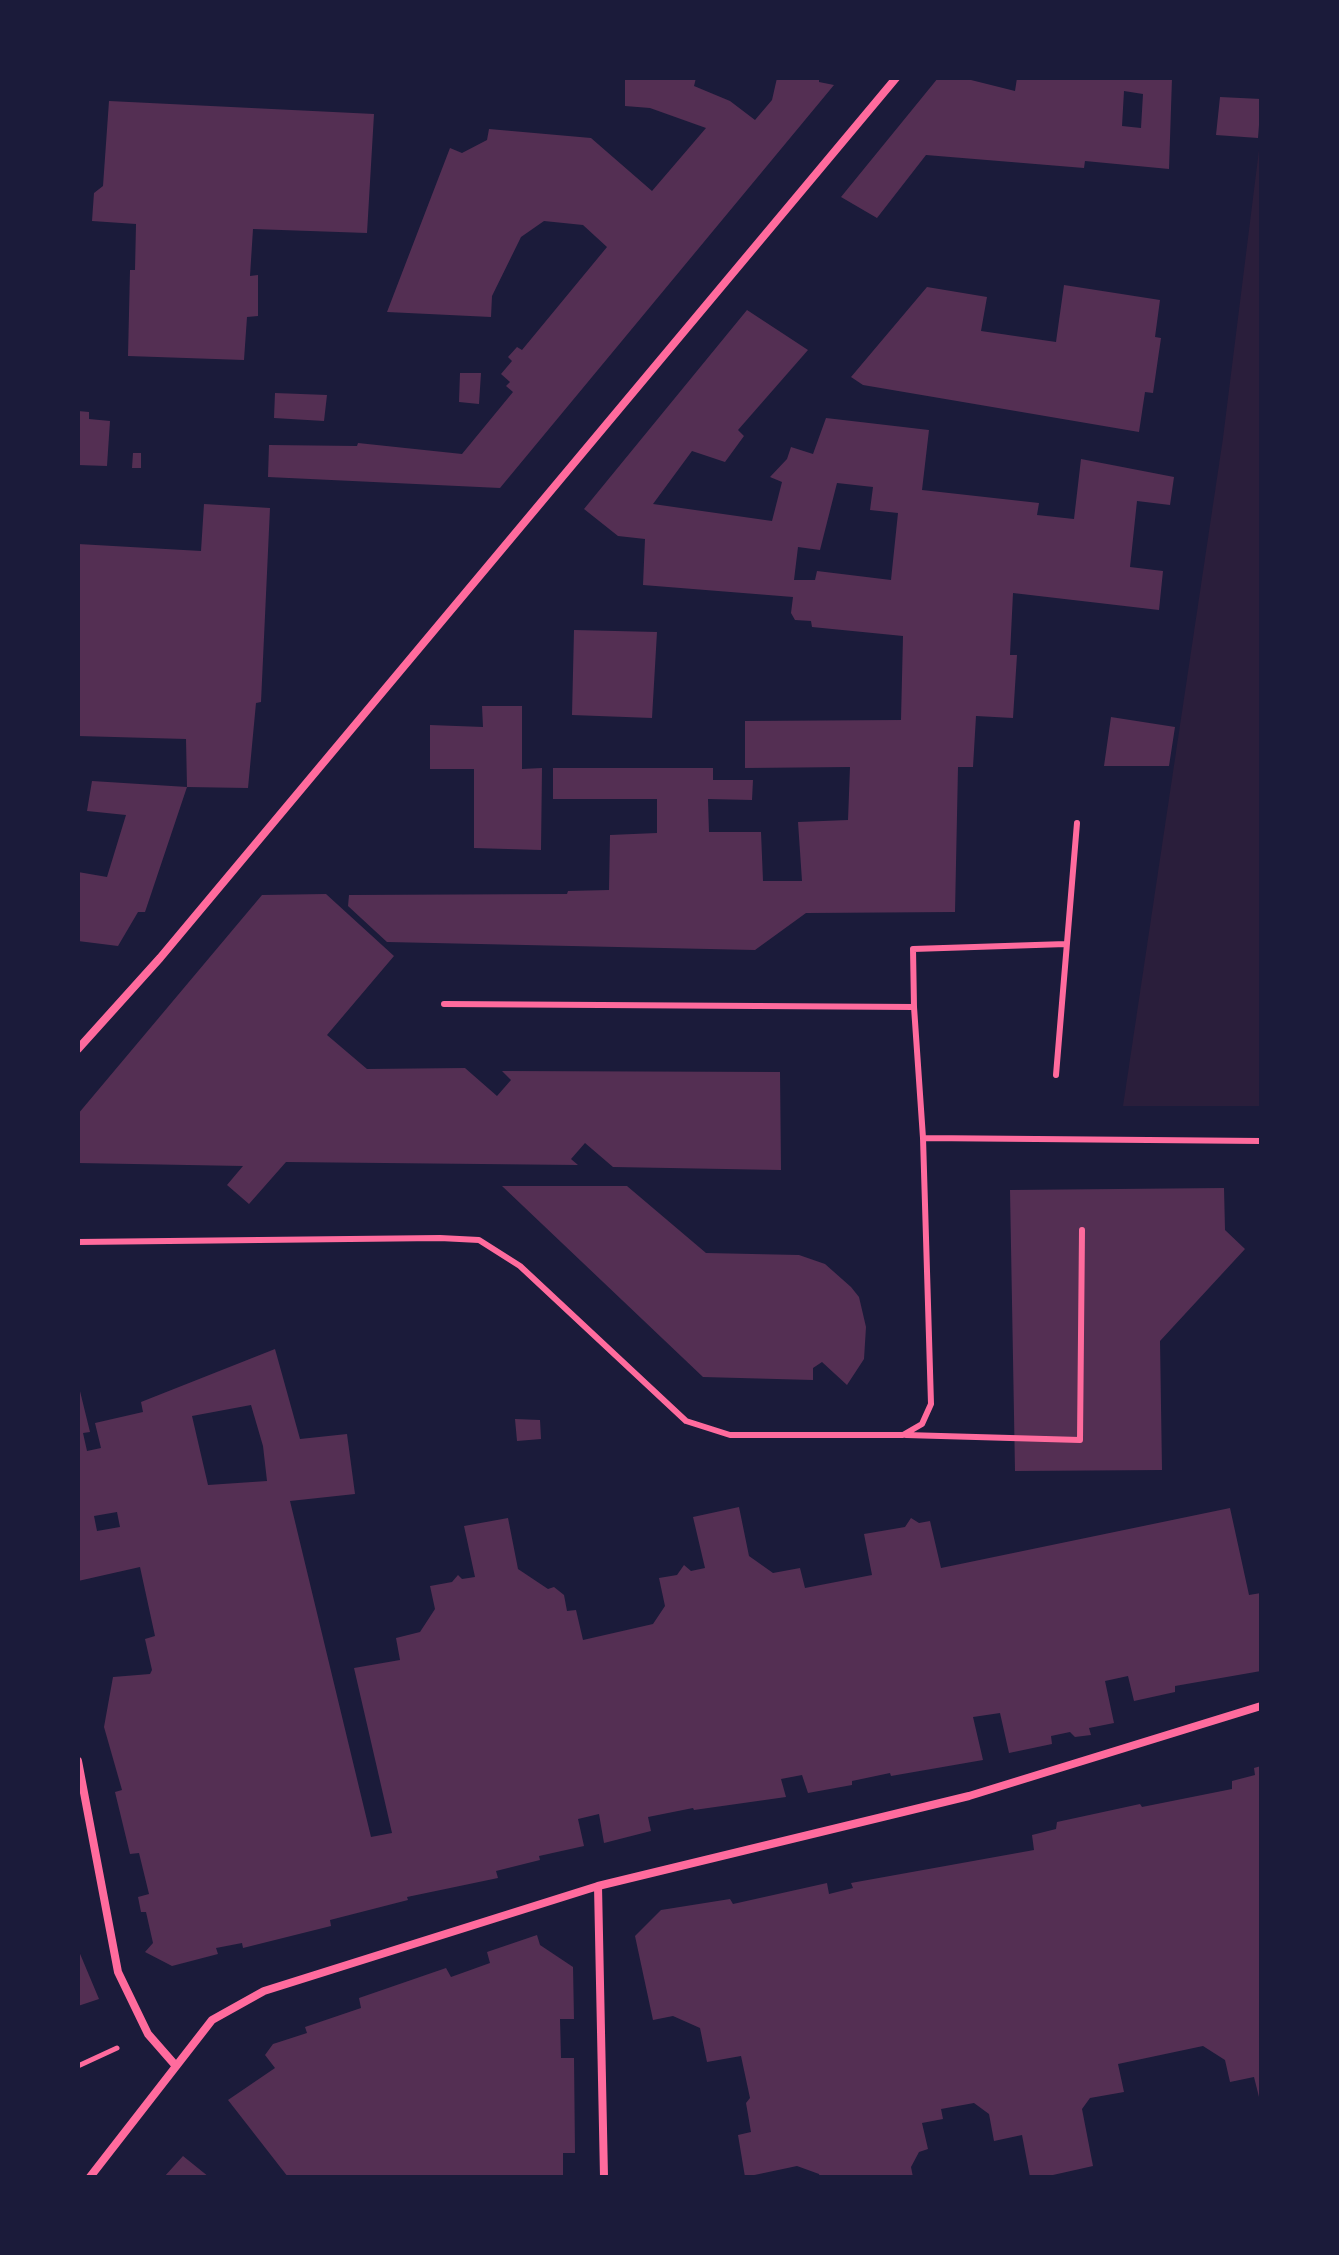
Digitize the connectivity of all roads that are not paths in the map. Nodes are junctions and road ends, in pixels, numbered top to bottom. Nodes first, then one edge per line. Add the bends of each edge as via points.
1 (896, 78) edge
2 (1077, 823) dead end
3 (1066, 944) junction
4 (444, 1004) dead end
5 (914, 1007) junction
6 (78, 1049) edge
7 (1056, 1075) dead end
8 (923, 1138) junction
9 (1261, 1141) edge
10 (1082, 1230) dead end
11 (78, 1242) edge
12 (903, 1435) junction
13 (1261, 1706) edge
14 (78, 1761) edge
15 (598, 1886) junction
16 (176, 2066) junction
17 (90, 2177) edge
18 (604, 2177) edge

1 - 6 street via 160,958
2 - 3 lane
3 - 5 lane via 913,949
3 - 7 lane
4 - 5 lane
5 - 8 lane
8 - 9 lane
8 - 12 lane via 931,1404 922,1424
10 - 12 lane via 1080,1440
11 - 12 lane via 479,1240 520,1266 686,1421 730,1435
13 - 15 street via 969,1796
14 - 16 street via 118,1972 148,2034
15 - 16 street via 264,1991 212,2020
15 - 18 street
16 - 17 street

